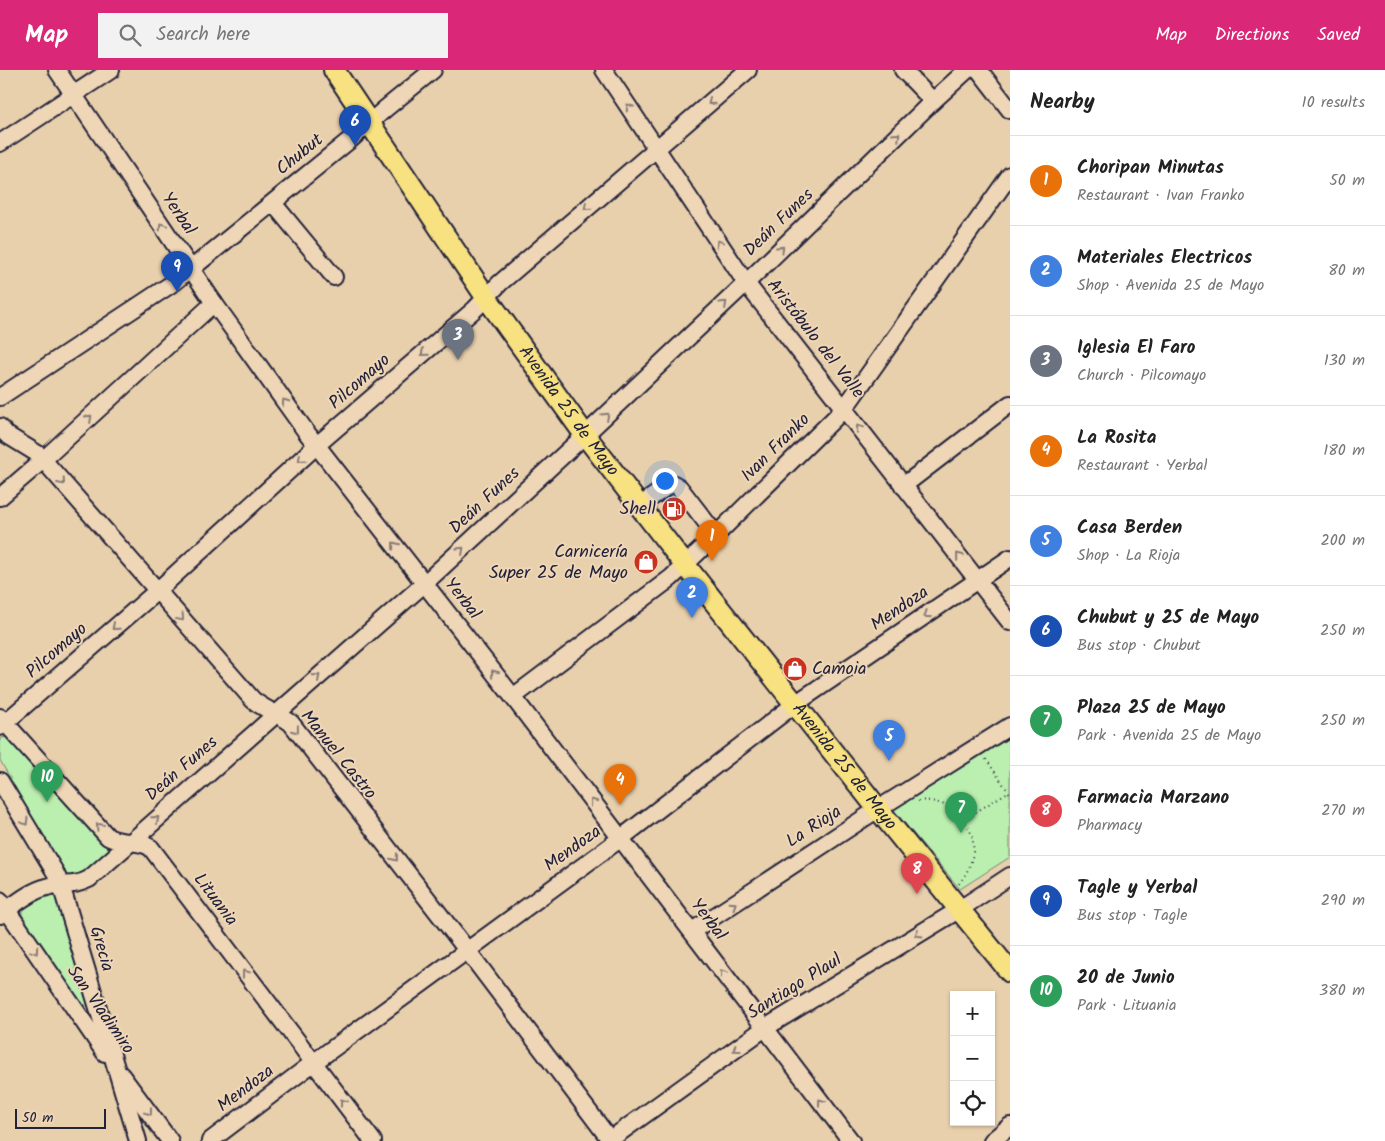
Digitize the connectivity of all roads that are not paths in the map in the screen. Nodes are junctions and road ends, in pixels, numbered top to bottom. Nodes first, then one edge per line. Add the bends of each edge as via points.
1 (57, 70) edge
2 (111, 70) edge
3 (334, 70) edge
4 (433, 70) edge
5 (604, 70) edge
6 (748, 70) edge
7 (904, 70) edge
8 (967, 70) edge
9 (979, 70) edge
10 (73, 94) junction
11 (933, 101) junction
12 (1010, 110) edge
13 (369, 123) junction
14 (0, 143) edge
15 (656, 148) junction
16 (1010, 175) edge
17 (273, 203) junction
18 (191, 269) junction
19 (334, 277) dead end
20 (746, 283) junction
21 (486, 297) junction
22 (214, 303) junction
23 (0, 397) edge
24 (1010, 404) edge
25 (844, 409) junction
26 (0, 427) edge
27 (586, 435) junction
28 (317, 445) junction
29 (43, 460) junction
30 (903, 486) junction
31 (0, 497) edge
32 (639, 506) junction
33 (716, 534) junction
34 (1010, 558) edge
35 (685, 565) junction
36 (978, 580) junction
37 (425, 583) junction
38 (157, 591) junction
39 (1010, 622) edge
40 (514, 697) junction
41 (795, 704) junction
42 (275, 714) junction
43 (2, 722) edge
44 (1010, 726) edge
45 (0, 780) edge
46 (878, 809) junction
47 (620, 839) junction
48 (129, 843) junction
49 (1010, 876) edge
50 (61, 885) junction
51 (954, 903) junction
52 (2, 908) edge
53 (692, 931) junction
54 (467, 950) junction
55 (1010, 972) edge
56 (764, 1028) junction
57 (313, 1063) junction
58 (114, 1065) junction
59 (1010, 1126) edge
60 (138, 1141) edge
61 (170, 1141) edge
62 (210, 1141) edge
63 (372, 1141) edge
64 (610, 1141) edge
65 (851, 1141) edge
66 (992, 1141) edge

1 - 10 street, Yerbal
2 - 10 street
3 - 13 main road, Avenida 25 de Mayo
4 - 13 street, Chubut
15 -> 5 street, Aristóbulo del Valle
6 -> 15 street, Pilcomayo
7 - 11 street
8 - 11 street, Deán Funes
9 - 12 street
10 - 14 street
18 -> 10 street, Yerbal
20 -> 11 street, Deán Funes
13 - 17 street, Chubut
13 - 21 main road, Avenida 25 de Mayo
20 -> 15 street, Aristóbulo del Valle
15 -> 21 street, Pilcomayo
16 - 25 street, Ivan Franko
17 - 18 street, Chubut
17 - 19 street
18 - 22 street, Yerbal
18 - 23 street, Chubut
20 - 25 street, Aristóbulo del Valle
27 -> 20 street, Deán Funes
21 - 27 main road, Avenida 25 de Mayo
21 -> 28 street, Pilcomayo
28 -> 22 street, Yerbal
29 -> 22 street
24 - 30 street
30 -> 25 street, Aristóbulo del Valle
25 - 33 street, Ivan Franko
26 - 29 street, Manuel Castro
27 - 32 main road, Avenida 25 de Mayo
37 -> 27 street, Deán Funes
37 -> 28 street, Yerbal
28 -> 38 street, Pilcomayo
29 - 31 street
29 -> 38 street, Manuel Castro
36 -> 30 street, Aristóbulo del Valle
32 - 33 street via 674,484
32 - 35 main road, Avenida 25 de Mayo
33 - 35 street, Ivan Franko
34 - 36 street, Mendoza
35 - 40 street, Ivan Franko
35 - 41 main road, Avenida 25 de Mayo
36 - 39 street, Aristóbulo del Valle
36 -> 41 street, Mendoza
40 -> 37 street, Yerbal
42 -> 37 street, Deán Funes
38 -> 42 street, Manuel Castro via 253,700
38 -> 43 street, Pilcomayo
47 -> 40 street, Yerbal
41 - 46 main road, Avenida 25 de Mayo
41 - 47 street, Mendoza
48 -> 42 street, Deán Funes
42 -> 54 street, Manuel Castro via 291,723
48 -> 43 street, Lituania via 108,837
44 - 46 street, La Rioja
45 -> 50 street, Grecia
46 - 51 main road, Avenida 25 de Mayo
53 -> 46 street, La Rioja
47 - 53 street, Yerbal
47 - 54 street, Mendoza
48 - 50 street, Deán Funes via 89,878 74,885
57 -> 48 street, Lituania via 151,848 140,842
49 - 51 street, Santiago Plaul
50 - 52 street, Deán Funes via 37,890
50 - 58 street, Grecia
51 - 55 main road, Avenida 25 de Mayo
51 -> 56 street, Santiago Plaul
52 -> 58 street, San Vladimiro
56 -> 53 street, Yerbal
54 - 57 street, Mendoza
54 - 64 street, Manuel Castro
56 -> 64 street, Santiago Plaul
65 -> 56 street, Yerbal
57 - 62 street, Mendoza
63 -> 57 street, Lituania
58 - 60 street, Grecia
58 -> 61 street, San Vladimiro
59 - 66 street

